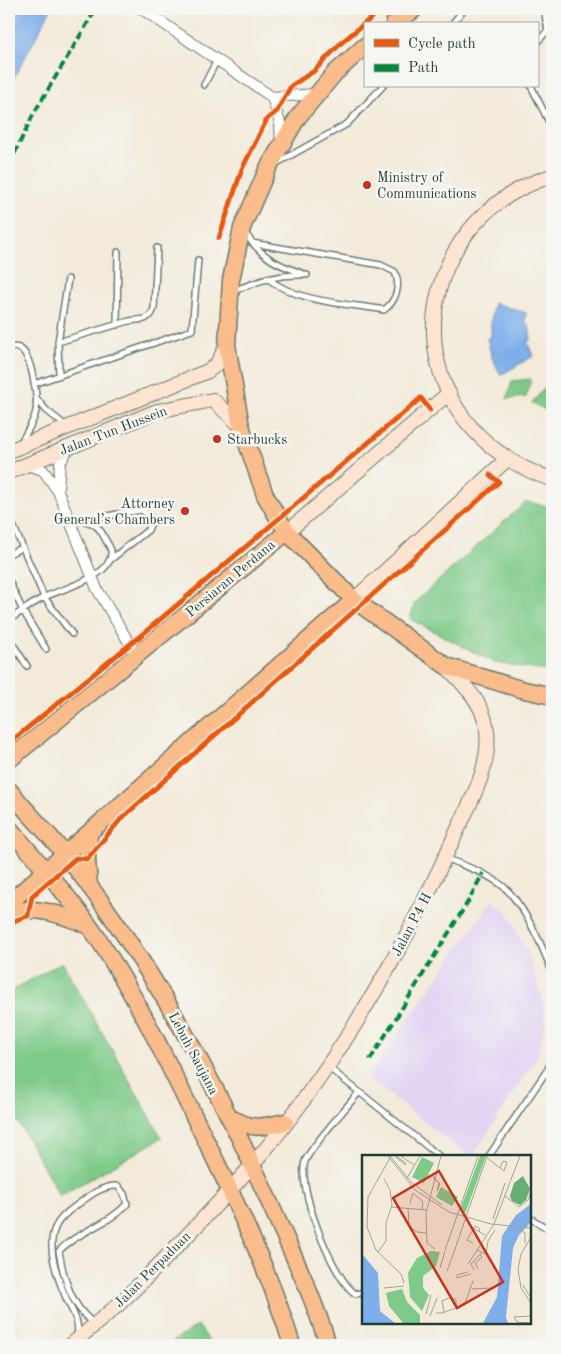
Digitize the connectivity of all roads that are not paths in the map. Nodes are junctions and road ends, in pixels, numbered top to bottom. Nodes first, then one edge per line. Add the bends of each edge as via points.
1 (142, 9) edge
2 (464, 9) edge
3 (544, 9) edge
4 (454, 22) edge
5 (552, 26) edge
6 (548, 31) junction
7 (552, 37) edge
8 (538, 41) edge
9 (364, 47) edge
10 (217, 60) junction
11 (204, 85) dead end
12 (381, 88) edge
13 (532, 88) edge
14 (317, 94) junction
15 (272, 97) junction
16 (552, 128) edge
17 (281, 143) junction
18 (268, 168) junction
19 (552, 176) edge
20 (242, 228) junction
21 (252, 243) junction
22 (157, 248) dead end
23 (118, 252) dead end
24 (198, 260) dead end
25 (267, 278) junction
26 (68, 279) dead end
27 (230, 292) junction
28 (117, 325) junction
29 (58, 342) junction
30 (227, 345) junction
31 (9, 347) edge
32 (59, 376) junction
33 (34, 384) junction
34 (449, 393) junction
35 (37, 399) junction
36 (66, 426) junction
37 (241, 426) junction
38 (69, 447) junction
39 (14, 449) edge
40 (506, 460) junction
41 (25, 465) junction
42 (9, 472) edge
43 (552, 479) edge
44 (58, 491) junction
45 (68, 520) junction
46 (84, 520) junction
47 (13, 525) dead end
48 (287, 532) junction
49 (21, 548) junction
50 (9, 554) edge
51 (110, 560) junction
52 (92, 577) junction
53 (9, 580) edge
54 (44, 597) junction
55 (354, 600) junction
56 (23, 611) junction
57 (9, 620) edge
58 (72, 634) dead end
59 (9, 638) edge
60 (46, 649) dead end
61 (137, 656) junction
62 (27, 666) dead end
63 (446, 666) junction
64 (552, 696) edge
65 (13, 753) edge
66 (9, 790) edge
67 (9, 828) edge
68 (89, 834) junction
69 (65, 855) junction
70 (445, 858) junction
71 (46, 871) junction
72 (89, 886) junction
73 (9, 903) edge
74 (9, 912) edge
75 (87, 925) junction
76 (552, 972) edge
77 (552, 1059) edge
78 (326, 1066) junction
79 (359, 1092) junction
80 (229, 1117) junction
81 (286, 1122) junction
82 (438, 1155) edge
83 (490, 1155) edge
84 (253, 1163) junction
85 (230, 1190) junction
86 (531, 1219) edge
87 (552, 1231) edge
88 (362, 1292) edge
89 (96, 1324) junction
90 (74, 1343) edge
91 (292, 1345) edge
92 (328, 1345) edge

1 - 10 street
2 - 4 lane
3 - 6 lane
5 - 6 lane
6 - 7 lane
6 - 8 lane
9 - 14 main road
10 - 11 lane
10 - 15 street
12 - 18 lane via 347,124
13 - 16 lane
14 - 15 street
14 - 17 main road
15 - 17 street via 280,123
17 - 18 main road
18 - 20 main road
19 - 34 street via 504,196 480,216 460,241 445,269 436,300 434,332 438,363
20 - 21 lane
20 - 27 main road
21 - 25 lane via 276,264 307,275 282,274
21 - 25 lane via 381,266 395,272 398,279 391,304 384,310 296,295 281,290
22 - 28 lane via 151,315
23 - 28 lane
24 - 32 lane via 192,330
25 - 27 lane
26 - 29 lane
27 - 30 main road
28 - 29 lane
29 - 32 lane
30 - 36 street, Jalan Tun Hussein via 217,364 208,371
30 - 37 main road
31 - 33 lane via 23,350
32 - 33 lane
33 - 35 lane
34 - 40 street via 472,430
34 - 48 street, Persiaran Perdana
35 - 36 lane
35 - 39 lane via 36,412
36 - 39 street, Jalan Tun Hussein
37 - 38 street, Jalan Tun Hussein via 213,400 157,411
37 - 48 main road via 266,495
38 - 41 street, Jalan Tun Hussein
38 - 44 street via 60,463
40 - 43 street
40 - 55 street
41 - 42 street, Jalan Tun Hussein
41 - 44 street via 43,470
44 - 45 street
45 - 46 lane
45 - 52 street
46 - 51 lane via 102,532 111,550
46 - 51 lane via 141,510 148,514 151,523 148,530
47 - 49 lane
48 - 55 main road
48 - 61 main road, Persiaran Perdana
49 - 50 lane
49 - 54 lane
51 - 52 lane
52 - 54 lane
52 - 61 street
53 - 56 lane
54 - 56 lane
54 - 58 lane
55 - 63 main road
55 - 68 main road
56 - 57 lane
56 - 60 lane
59 - 62 lane
61 - 65 main road, Persiaran Perdana
63 - 64 main road
63 - 70 street, Jalan P4 H via 477,700 486,723 487,736 486,758 477,786
66 - 69 main road, Lebuh Saujana
67 - 71 main road, Lebuh Saujana
68 - 69 main road
68 - 72 main road
69 - 71 main road
69 - 72 main road, Lebuh Saujana
70 - 76 lane via 483,873 505,888 520,907
70 - 78 street, Jalan P4 H via 384,975
71 - 73 main road
71 - 75 main road, Lebuh Saujana
72 - 80 main road, Lebuh Saujana via 124,933 176,1016
74 - 75 main road via 39,909
75 - 85 main road, Lebuh Saujana via 152,1030
77 - 83 lane
78 - 79 lane
78 - 81 street, Jalan P4 H
79 - 82 lane
79 - 88 lane via 305,1160 305,1185 332,1264 348,1290 356,1294
80 - 81 main road via 256,1128
80 - 84 main road, Lebuh Saujana
81 - 84 street, Jalan P4 H
84 - 85 street, Jalan Perpaduan
84 - 92 main road, Lebuh Saujana via 319,1314
85 - 89 street, Jalan Perpaduan
85 - 91 main road, Lebuh Saujana via 278,1298
86 - 87 lane
89 - 90 street, Jalan Perpaduan
89 - 90 lane via 84,1316 72,1295 59,1251 69,1240 122,1210 127,1204 118,1186 108,1186 79,1204 55,1227 54,1265 80,1325

